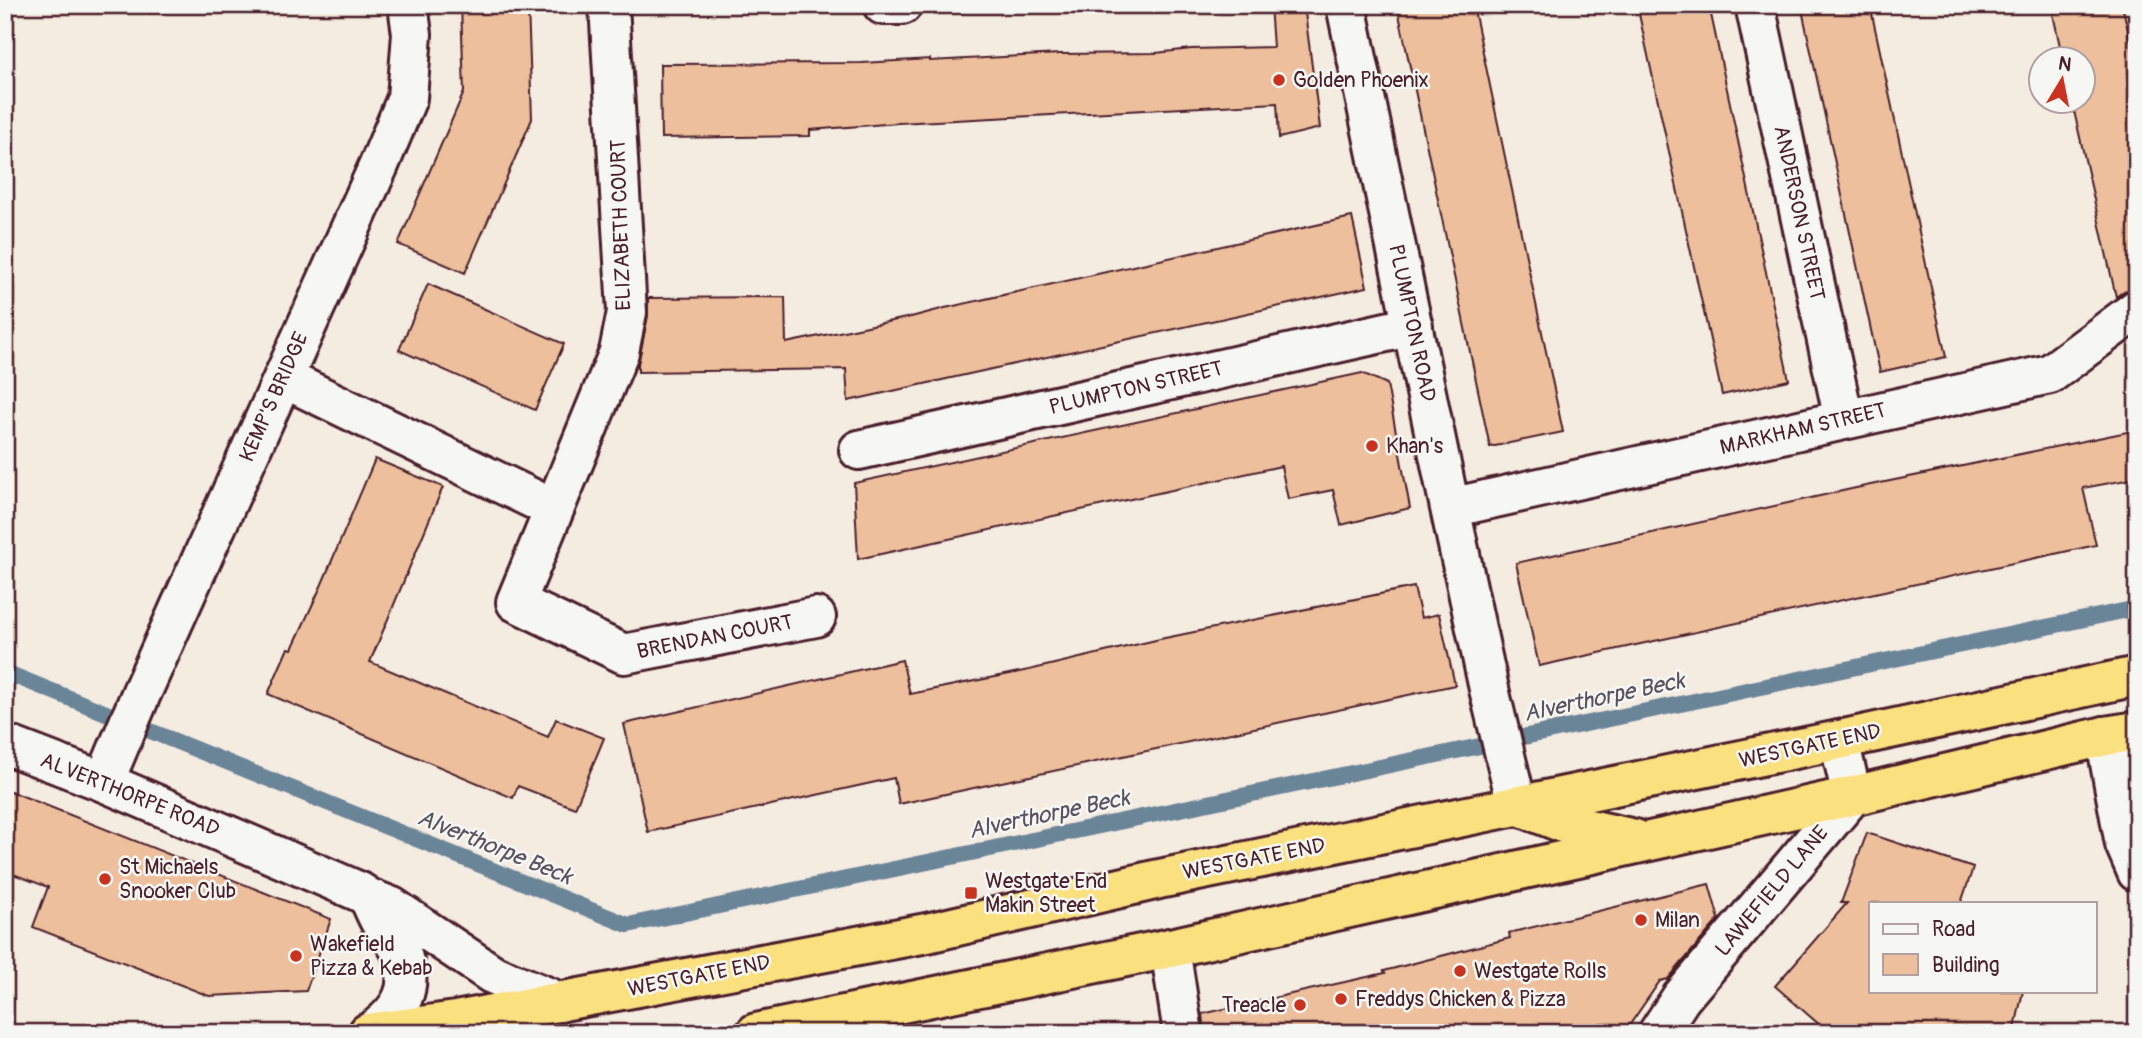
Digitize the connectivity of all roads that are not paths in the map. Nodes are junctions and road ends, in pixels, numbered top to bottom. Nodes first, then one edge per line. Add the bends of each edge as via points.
1 (408, 5) edge
2 (609, 5) edge
3 (883, 5) edge
4 (902, 5) edge
5 (1346, 5) edge
6 (1755, 5) edge
7 (2137, 309) edge
8 (1413, 326) junction
9 (283, 378) junction
10 (1844, 420) junction
11 (859, 450) dead end
12 (1450, 508) junction
13 (554, 509) junction
14 (816, 617) dead end
15 (2137, 676) edge
16 (2121, 734) edge
17 (1839, 740) junction
18 (5, 744) edge
19 (104, 782) junction
20 (1852, 796) junction
21 (1515, 797) junction
22 (1646, 842) junction
23 (2137, 872) edge
24 (369, 898) junction
25 (1170, 948) junction
26 (560, 1002) junction
27 (369, 1033) edge
28 (757, 1033) edge
29 (1183, 1033) edge
30 (1658, 1033) edge

1 - 9 street, KEMP'S BRIDGE via 412,34 407,98
2 - 13 street, ELIZABETH COURT via 627,312 619,352
3 - 4 street
5 - 8 street, PLUMPTON ROAD
6 - 10 street, ANDERSON STREET
7 - 10 street, MARKHAM STREET via 2050,374
8 - 11 street, PLUMPTON STREET
8 - 12 street, PLUMPTON ROAD
9 - 13 street
9 - 19 street, KEMP'S BRIDGE
10 - 12 street, MARKHAM STREET
12 - 21 street, PLUMPTON ROAD
13 - 14 street, BRENDAN COURT via 516,602 624,654
15 - 17 highway, WESTGATE END
16 - 20 highway
16 - 23 street via 2125,845
17 - 20 street
17 - 21 highway, WESTGATE END
18 - 19 street, ALVERTHORPE ROAD
19 - 24 street, ALVERTHORPE ROAD
20 - 22 highway
20 - 30 street, LAWEFIELD LANE via 1681,998
21 - 22 highway via 1566,824
21 - 26 highway, WESTGATE END via 927,933
22 - 25 highway
24 - 26 street, ALVERTHORPE ROAD via 392,908 492,974
24 - 27 street via 399,947 407,972 404,993 390,1019
25 - 28 highway
25 - 29 street
26 - 27 highway, WESTGATE END

